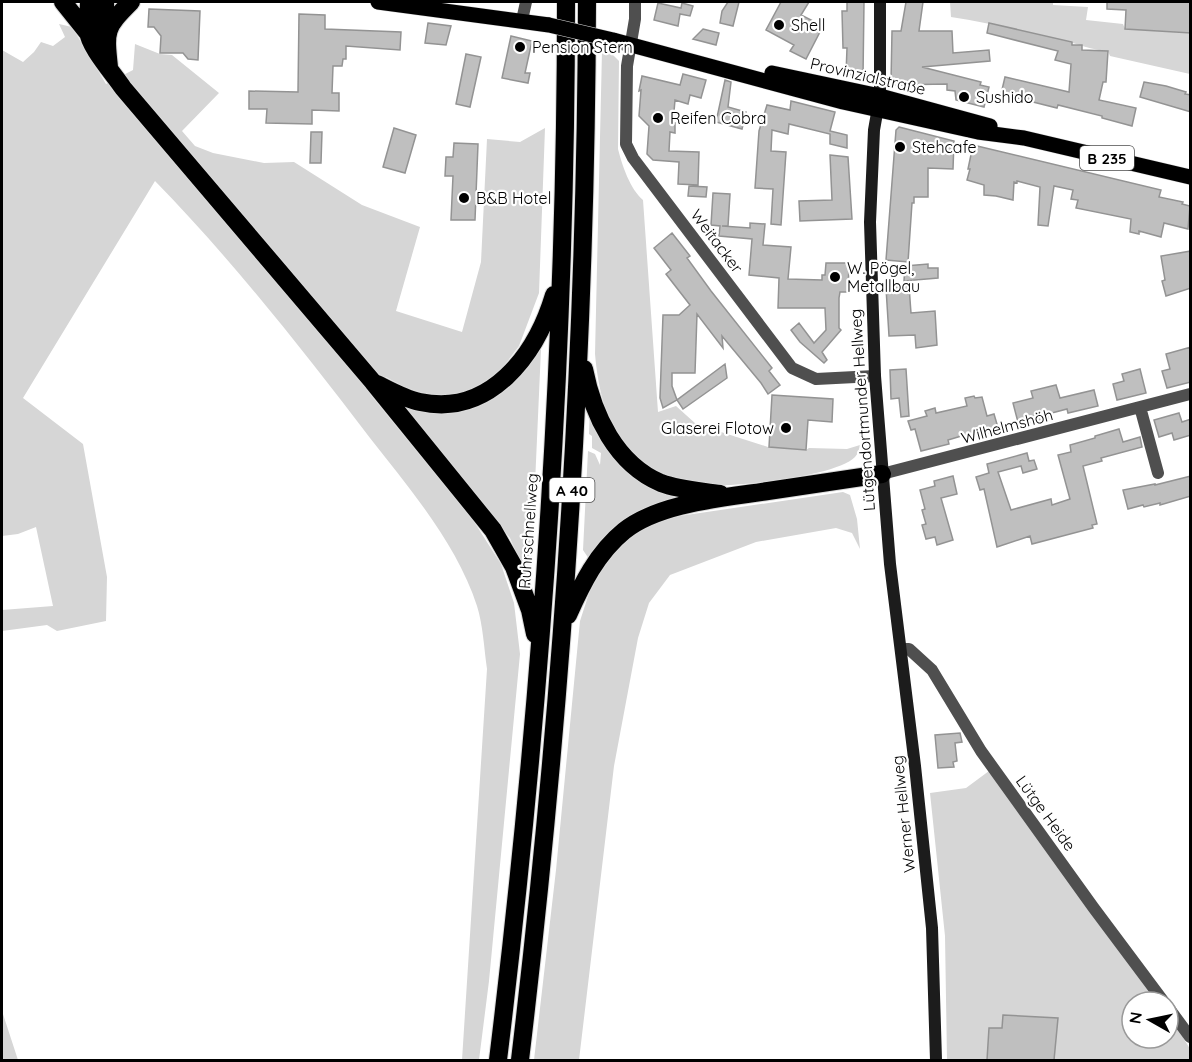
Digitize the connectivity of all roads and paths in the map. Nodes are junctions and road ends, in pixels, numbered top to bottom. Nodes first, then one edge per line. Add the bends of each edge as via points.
1 (63, 2) edge
2 (89, 2) edge
3 (105, 2) edge
4 (131, 2) edge
5 (378, 2) edge
6 (526, 2) edge
7 (566, 2) edge
8 (587, 2) edge
9 (635, 2) edge
10 (880, 2) edge
11 (522, 20) junction
12 (97, 33) junction
13 (630, 44) junction
14 (879, 102) junction
15 (1191, 177) edge
16 (561, 255) junction
17 (579, 329) junction
18 (875, 376) junction
19 (373, 382) junction
20 (1191, 394) edge
21 (1140, 407) junction
22 (1158, 473) dead end
23 (882, 474) junction
24 (734, 496) junction
25 (890, 564) joint
26 (901, 648) junction
27 (561, 652) junction
28 (537, 677) junction
29 (1155, 990) edge
30 (1180, 1023) edge
31 (1191, 1037) edge
32 (498, 1060) edge
33 (520, 1060) edge
34 (936, 1060) edge

1 - 12 highway
2 - 12 highway
3 - 12 highway
4 - 12 highway
5 - 11 main road, Provinzialstraße / B 235
6 - 11 street
7 - 16 highway, Ruhrschnellweg / A 40
8 - 17 highway, A 40
9 - 13 street, Weitacker
10 - 14 main road, Lütgendortmunder Hellweg
11 - 13 main road, Provinzialstraße / B 235, bridge
12 - 19 highway via 109,67 123,88
13 - 14 main road, Provinzialstraße / B 235 via 843,102
13 - 18 street, Weitacker via 626,144 633,158 792,368 816,379
14 - 15 main road, Provinzialstraße / B 235 via 978,132 1024,138
14 - 18 main road, Lütgendortmunder Hellweg via 870,222
16 - 19 highway via 553,299 537,336 518,365 497,386 472,399 444,404 412,400
16 - 28 highway, Ruhrschnellweg / A 40
17 - 24 highway via 591,395 607,432 626,459 643,473 676,488
17 - 27 highway, A 40
18 - 23 main road, Lütgendortmunder Hellweg
19 - 28 highway via 504,548 530,610 537,646
20 - 21 street, Wilhelmshöh
21 - 22 street
21 - 23 street, Wilhelmshöh
23 - 24 highway
23 - 25 main road, Lütgendortmunder Hellweg
24 - 27 highway via 657,513 634,524 612,542 579,590 565,624
25 - 26 main road, Werner Hellweg
26 - 29 street, Lütge Heide via 909,649 932,669 981,751
26 - 34 main road, Werner Hellweg via 932,928
27 - 33 highway, A 40
28 - 32 highway, Ruhrschnellweg / A 40
30 - 31 street

